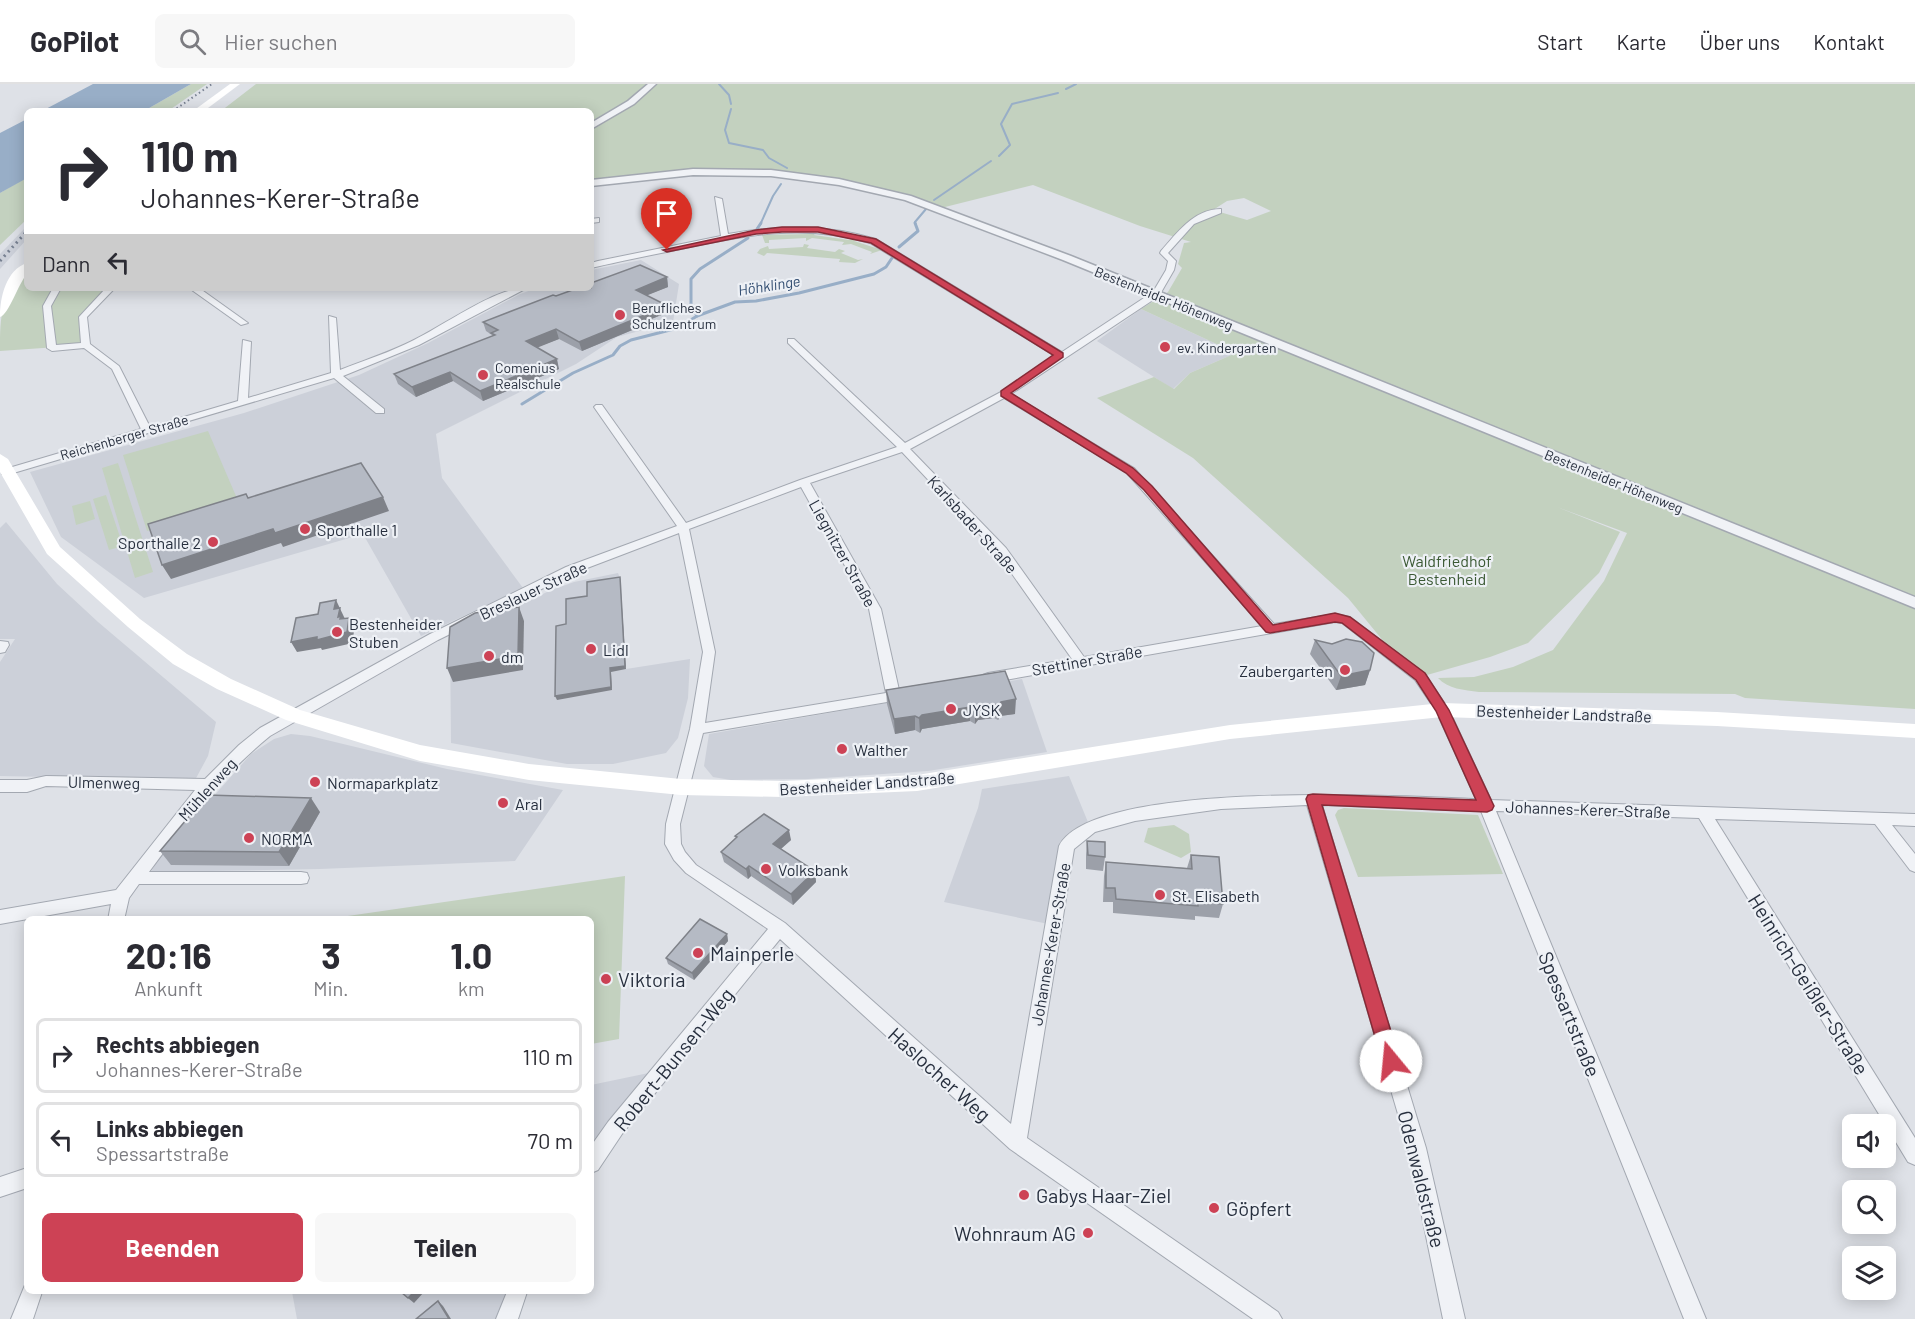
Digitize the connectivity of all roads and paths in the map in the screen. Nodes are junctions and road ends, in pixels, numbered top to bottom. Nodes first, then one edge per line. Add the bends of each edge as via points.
1 (236, 84) edge
2 (652, 84) edge
3 (202, 108) edge
4 (594, 124) edge
5 (594, 183) edge
6 (718, 199) dead end
7 (1218, 211) dead end
8 (724, 238) junction
9 (594, 265) edge
10 (24, 270) edge
11 (55, 291) edge
12 (108, 291) edge
13 (197, 291) edge
14 (515, 291) edge
15 (1156, 294) junction
16 (0, 314) edge
17 (332, 318) dead end
18 (244, 323) dead end
19 (791, 341) dead end
20 (246, 342) dead end
21 (86, 345) junction
22 (1060, 355) junction
23 (336, 375) junction
24 (1004, 393) junction
25 (243, 402) junction
26 (599, 407) dead end
27 (380, 411) dead end
28 (147, 431) junction
29 (904, 448) junction
30 (3, 466) edge
31 (804, 482) junction
32 (683, 527) junction
33 (1915, 603) edge
34 (1270, 629) junction
35 (1081, 662) junction
36 (971, 681) edge
37 (915, 692) edge
38 (892, 696) junction
39 (1442, 710) junction
40 (293, 715) junction
41 (697, 729) junction
42 (1915, 731) edge
43 (208, 785) junction
44 (0, 786) edge
45 (681, 787) junction
46 (1313, 799) junction
47 (1487, 806) junction
48 (1703, 812) junction
49 (1879, 819) junction
50 (1915, 820) edge
51 (1915, 866) edge
52 (134, 878) junction
53 (301, 878) dead end
54 (121, 896) junction
55 (117, 916) edge
56 (0, 917) edge
57 (779, 928) junction
58 (1017, 1142) junction
59 (1915, 1155) edge
60 (594, 1159) edge
61 (24, 1179) edge
62 (0, 1187) edge
63 (31, 1294) edge
64 (516, 1294) edge
65 (22, 1319) edge
66 (507, 1319) edge
67 (1271, 1319) edge
68 (1454, 1319) edge
69 (1695, 1319) edge

1 - 3 main road
2 - 4 street via 643,95
5 - 15 street, Bestenheider Höhenweg via 693,172 771,173 839,182 908,198
6 - 8 street
7 - 15 street, Breslauer Straße via 1191,222 1170,243 1164,253 1172,261 1170,270
8 - 9 street
8 - 22 street via 771,230 818,230 866,238
10 - 16 main road via 13,282
11 - 21 street via 47,306 52,348
12 - 21 street via 83,317
13 - 18 street
14 - 23 street, Reichenberger Straße via 416,343
15 - 22 street, Breslauer Straße
15 - 33 street, Bestenheider Höhenweg
17 - 23 street
19 - 29 street
20 - 25 street
21 - 28 street via 116,368
22 - 24 street, Breslauer Straße
23 - 25 street, Reichenberger Straße
23 - 27 street
24 - 29 street, Breslauer Straße
24 - 34 street via 1130,470
25 - 28 street, Reichenberger Straße
26 - 32 street
28 - 30 street, Reichenberger Straße
29 - 31 street, Breslauer Straße
29 - 35 street, Karlsbader Straße via 1002,551
30 - 40 main road, Bestenheider Landstraße via 53,550 134,623 180,659
31 - 32 street, Breslauer Straße
31 - 38 street, Liegnitzer Straße via 875,609
32 - 40 street, Breslauer Straße via 549,580 434,637
32 - 41 street, Haslocher Weg via 709,652
34 - 35 street, Stettiner Straße
34 - 39 street, Stettiner Straße via 1335,618 1346,620 1420,676
35 - 36 street, Stettiner Straße
37 - 38 street
38 - 41 street
39 - 42 main road, Bestenheider Landstraße via 1706,718
39 - 45 main road, Bestenheider Landstraße via 1230,732 917,783 783,789
39 - 47 street, Spessartstraße
40 - 43 street, Mühlenweg via 244,748
40 - 45 main road, Bestenheider Landstraße via 420,753 529,772
41 - 45 street, Haslocher Weg
43 - 44 street, Ulmenweg via 46,781
43 - 52 street, Mühlenweg
45 - 57 street, Haslocher Weg via 673,824 673,844 679,856 691,869
46 - 47 street, Johannes-Kerer-Straße
46 - 58 street, Johannes-Kerer-Straße via 1221,803 1135,815 1090,826 1067,846
46 - 68 street, Odenwaldstraße via 1416,1148
47 - 48 street, Johannes-Kerer-Straße
47 - 69 street, Spessartstraße
48 - 49 street, Johannes-Kerer-Straße
48 - 59 street, Heinrich-Geißler-Straße
49 - 50 street, Johannes-Kerer-Straße
49 - 51 street
52 - 53 street
52 - 54 street, Mühlenweg
54 - 55 street, Mühlenweg
54 - 56 street
57 - 58 street, Haslocher Weg
57 - 60 street, Robert-Bunsen-Weg
58 - 67 street, Haslocher Weg
61 - 62 street
63 - 65 street
64 - 66 street

